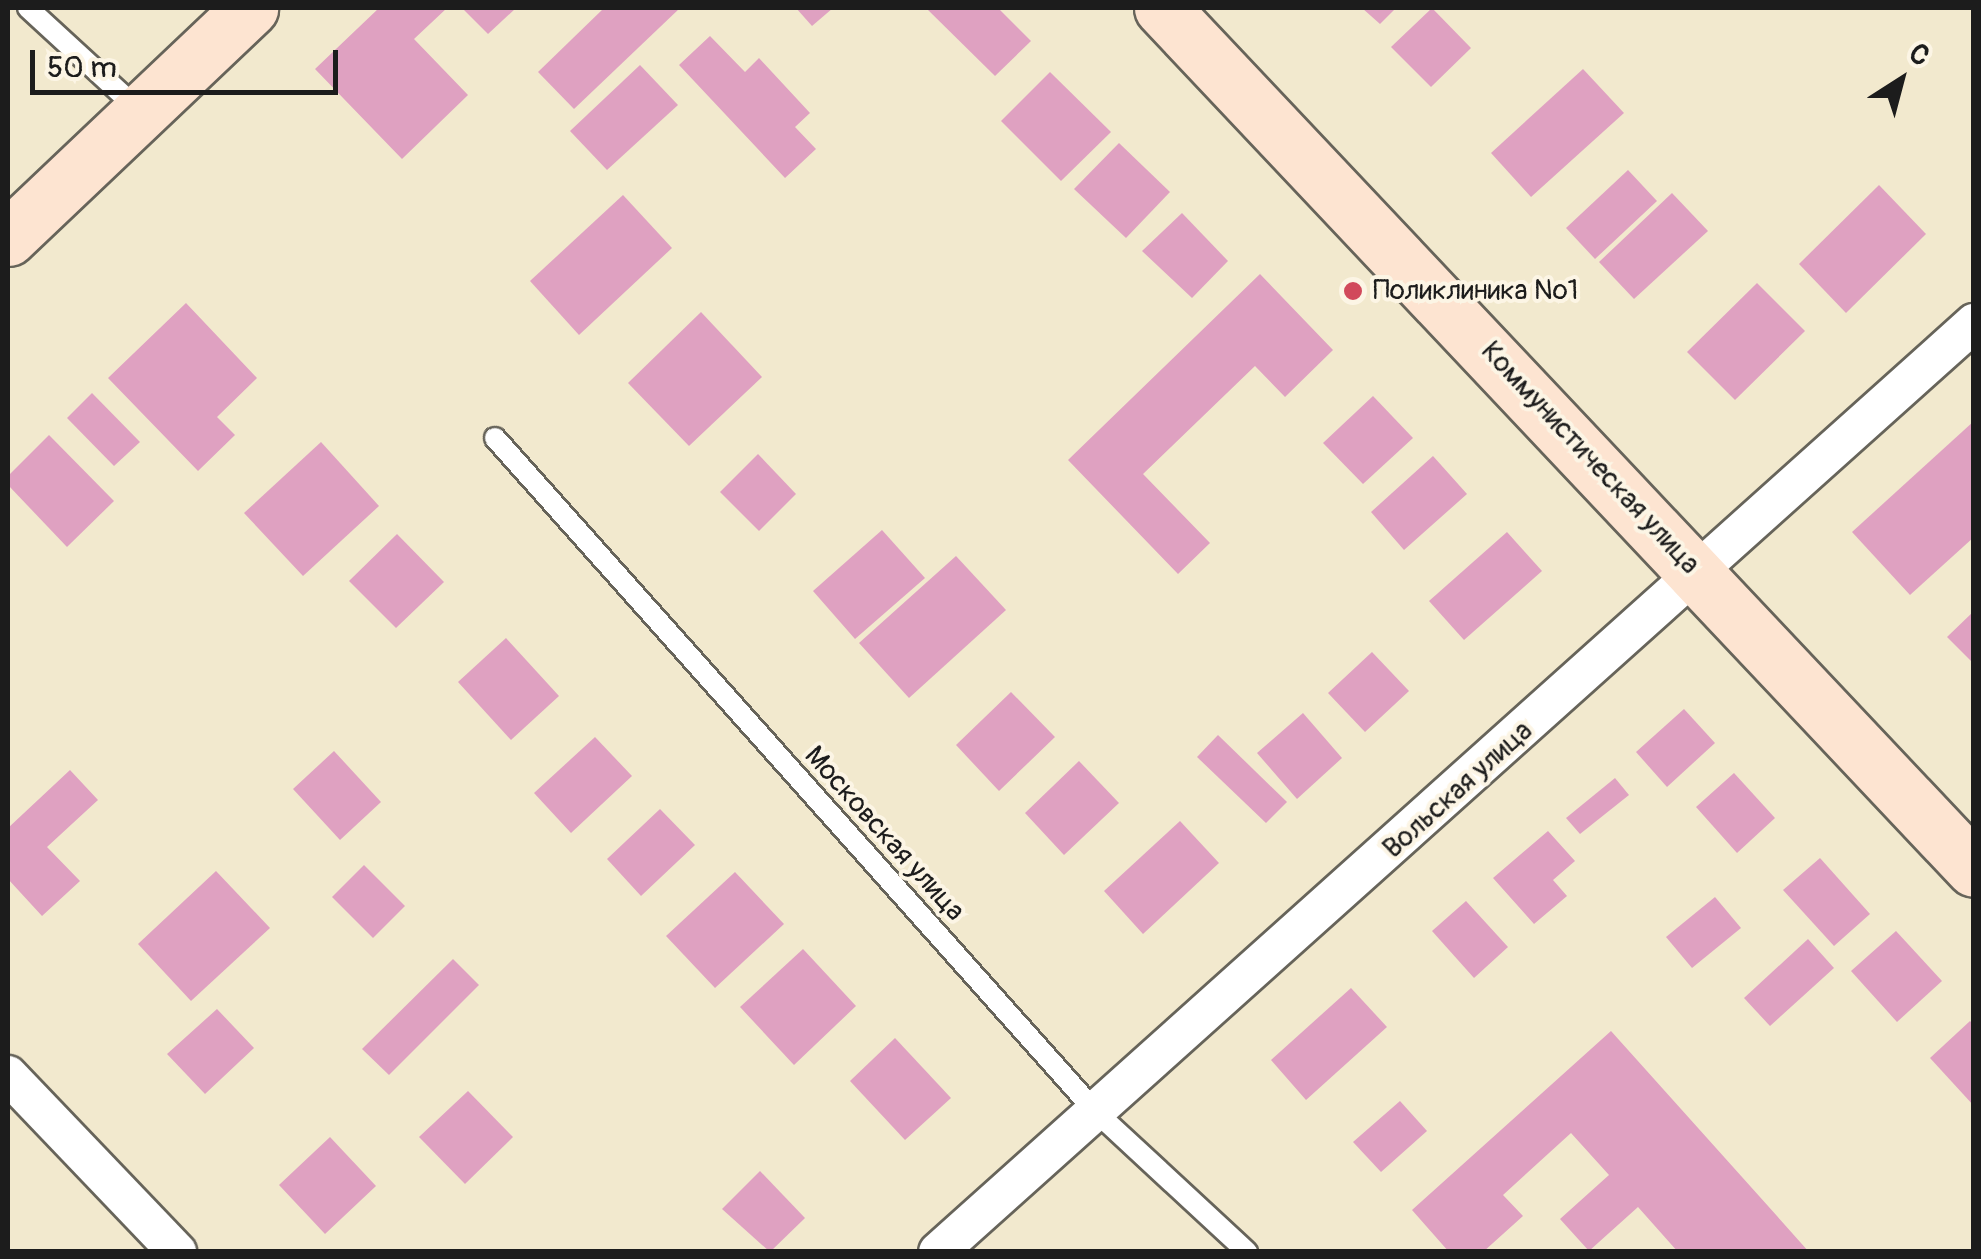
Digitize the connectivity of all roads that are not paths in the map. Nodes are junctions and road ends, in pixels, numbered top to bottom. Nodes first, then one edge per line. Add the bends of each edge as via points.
1 (28, 8) edge
2 (250, 8) edge
3 (1162, 8) edge
4 (139, 110) junction
5 (8, 238) edge
6 (1974, 323) edge
7 (495, 438) dead end
8 (1700, 574) junction
9 (1974, 869) edge
10 (8, 1075) edge
11 (1096, 1112) junction
12 (178, 1252) edge
13 (938, 1252) edge
14 (1247, 1252) edge

1 - 4 lane
2 - 4 main road
3 - 8 main road, Коммунистическая улица
4 - 5 main road
6 - 8 street, Вольская улица
7 - 11 lane, Московская улица
8 - 9 main road, Коммунистическая улица
8 - 11 street, Вольская улица
10 - 12 street
11 - 13 street, Вольская улица
11 - 14 lane, Московская улица

